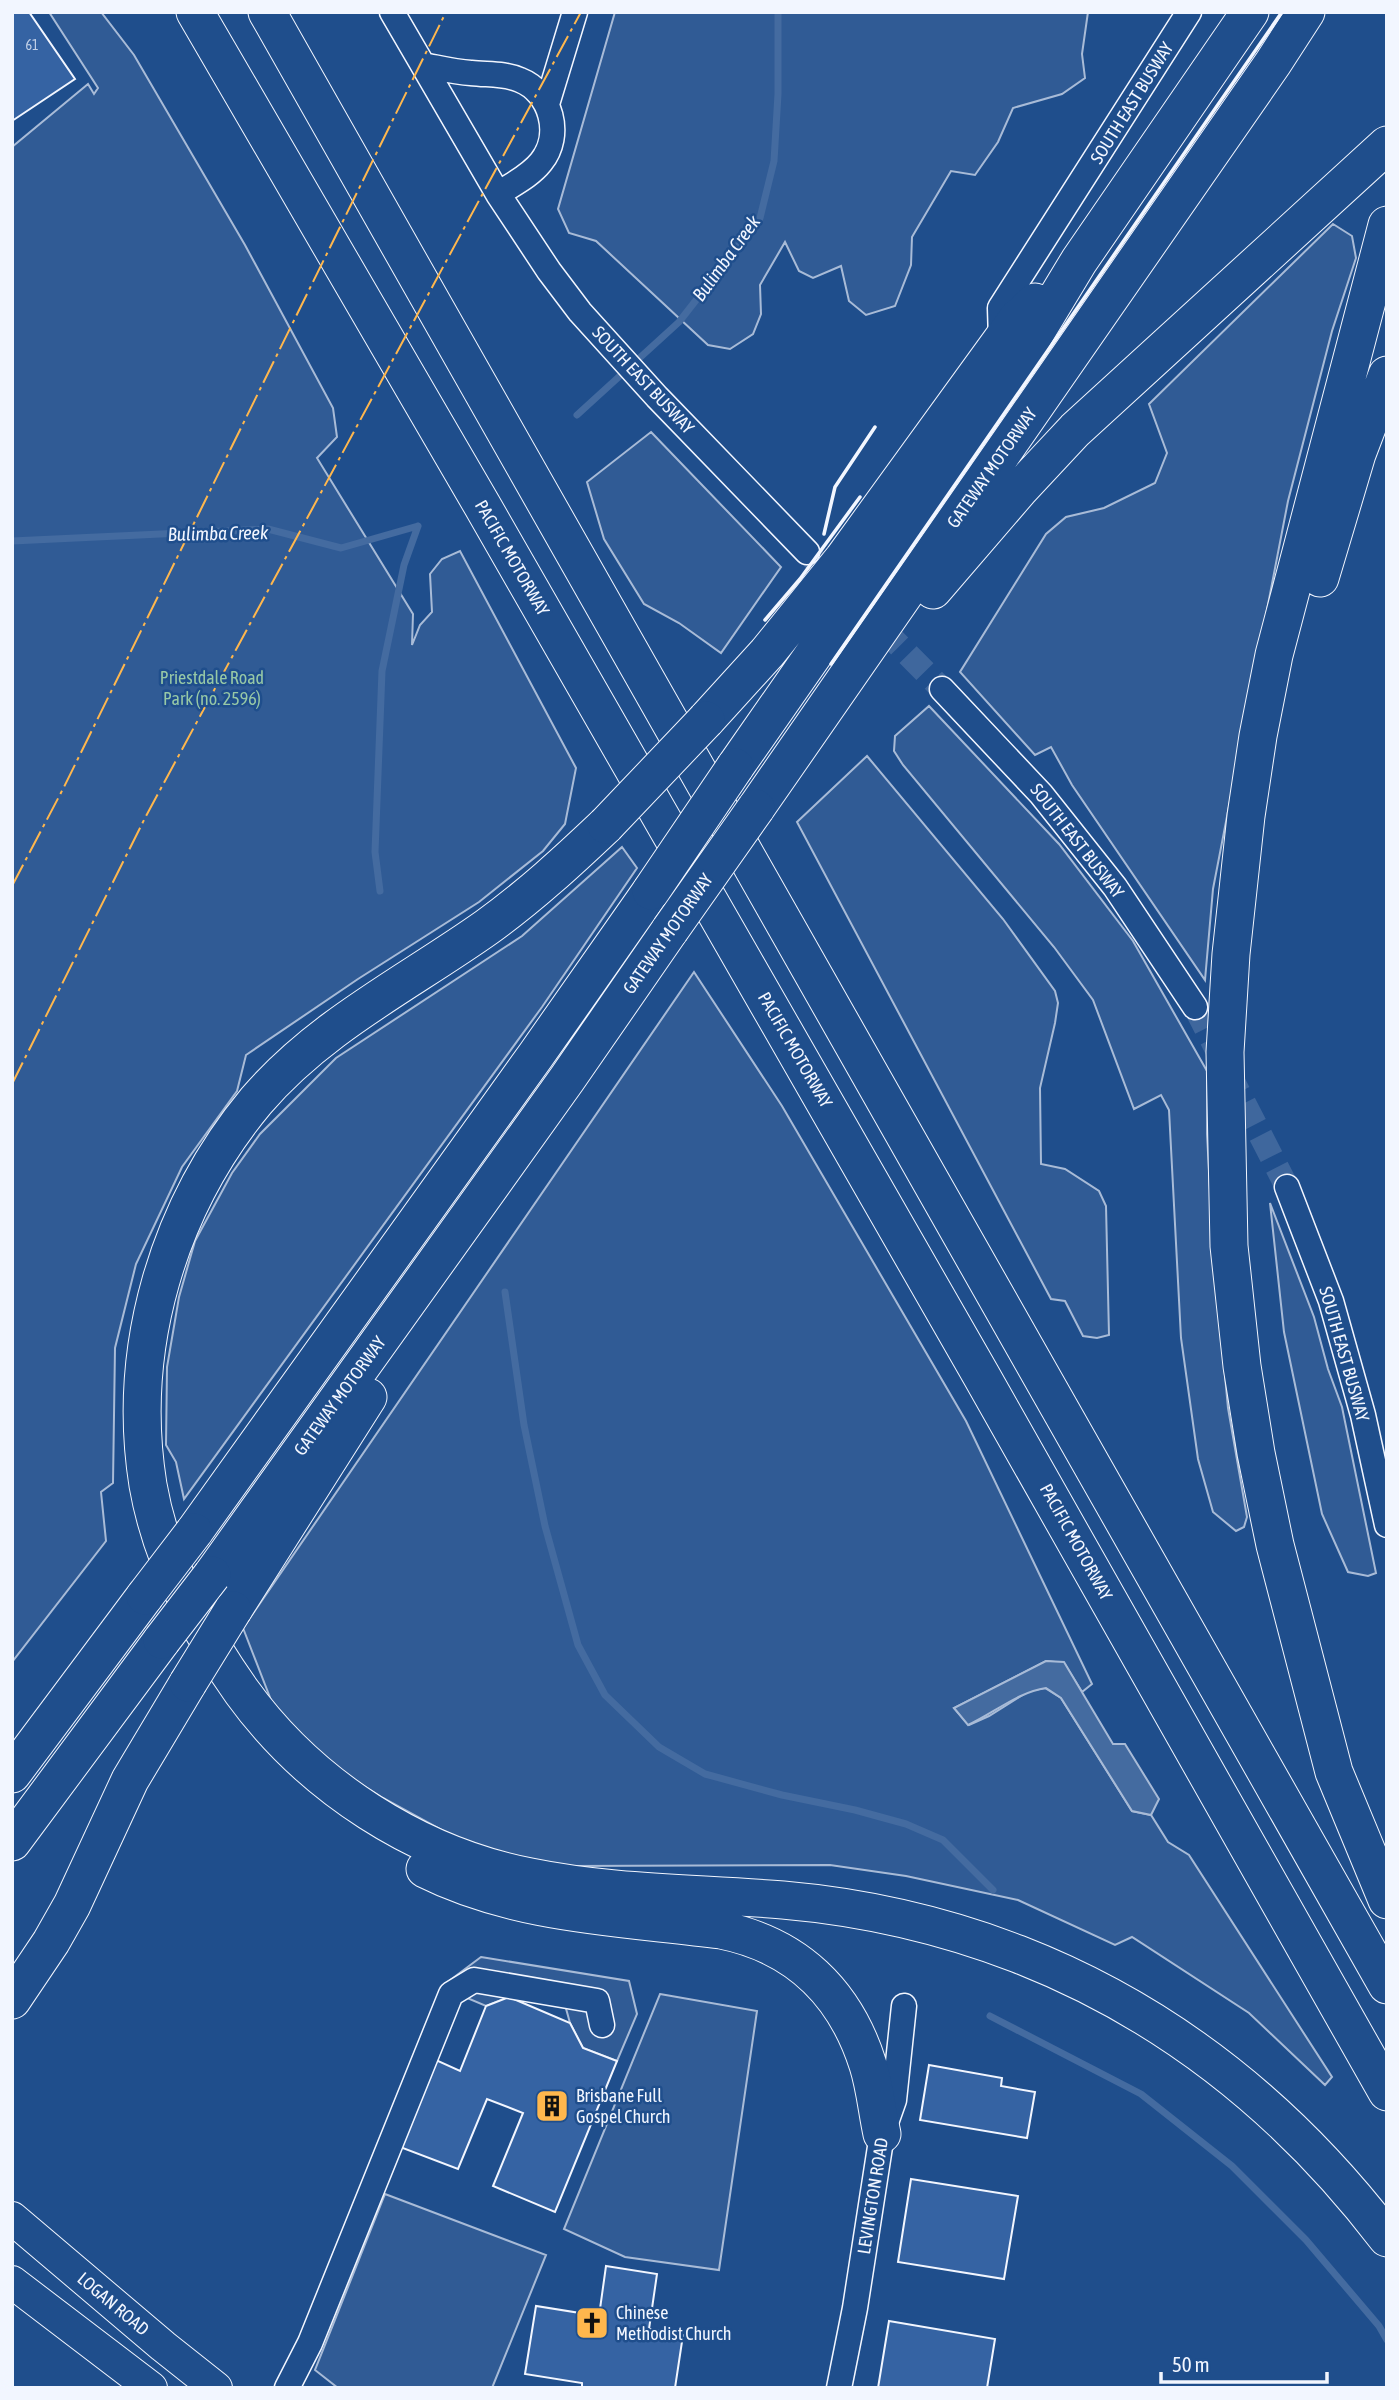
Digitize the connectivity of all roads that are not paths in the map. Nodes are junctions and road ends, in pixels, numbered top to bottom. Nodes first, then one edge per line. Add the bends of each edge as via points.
1 (195, 12) edge
2 (267, 12) edge
3 (392, 12) edge
4 (575, 12) edge
5 (1189, 12) edge
6 (1250, 12) edge
7 (1306, 12) edge
8 (423, 65) junction
9 (547, 104) junction
10 (1387, 145) edge
11 (498, 194) junction
12 (1387, 225) edge
13 (1079, 261) junction
14 (1001, 340) junction
15 (1387, 375) edge
16 (807, 552) tunnel mouth
17 (843, 682) junction
18 (942, 689) tunnel mouth
19 (1239, 883) junction
20 (1195, 1007) tunnel mouth
21 (1287, 1187) tunnel mouth
22 (381, 1339) junction
23 (1379, 1451) edge
24 (1385, 1511) edge
25 (256, 1712) junction
26 (12, 1774) edge
27 (12, 1842) edge
28 (1387, 1900) edge
29 (1387, 1985) edge
30 (12, 2000) edge
31 (904, 2006) dead end
32 (603, 2025) dead end
33 (1387, 2092) edge
34 (882, 2134) junction
35 (12, 2218) edge
36 (1387, 2238) edge
37 (12, 2282) edge
38 (151, 2388) edge
39 (216, 2388) edge
40 (287, 2388) edge
41 (839, 2388) edge

1 - 33 highway, PACIFIC MOTORWAY via 974,1363
2 - 29 highway
3 - 8 street, SOUTH EAST BUSWAY
4 - 9 street
5 - 14 street, SOUTH EAST BUSWAY via 1000,308
6 - 13 highway
7 - 17 highway, GATEWAY MOTORWAY
8 - 9 street via 520,80
8 - 11 street, SOUTH EAST BUSWAY
9 - 11 street via 550,148 526,176
10 - 17 highway via 1075,430 931,593 881,661
11 - 16 street, SOUTH EAST BUSWAY via 580,312
12 - 19 highway via 1275,655 1254,763
13 - 14 highway via 1017,318
13 - 26 highway, bridge via 1021,357 536,1055 194,1532
14 - 25 highway, bridge via 843,559 706,720 606,825 525,898 354,1014 293,1062 224,1142 198,1185 178,1228 154,1303 147,1343 144,1455 169,1562 227,1671
15 - 19 highway via 1334,529 1295,671 1265,815
17 - 22 highway, GATEWAY MOTORWAY, bridge
18 - 20 street, SOUTH EAST BUSWAY via 1041,794 1115,887
19 - 28 highway via 1225,1052 1229,1246 1242,1366 1275,1545 1334,1772
21 - 23 street, SOUTH EAST BUSWAY via 1331,1301
22 - 27 highway, GATEWAY MOTORWAY, bridge
22 - 30 highway, bridge via 378,1381 130,1780 72,1905
23 - 24 street, SOUTH EAST BUSWAY
25 - 34 highway via 271,1756 288,1774 352,1827 433,1873 509,1901 721,1930 782,1951 830,1991 850,2021 869,2066
25 - 36 highway via 343,1794 464,1860 533,1878 590,1886 786,1900 902,1918 958,1933 1072,1977 1118,2000 1235,2078 1319,2156
31 - 34 street, LEVINGTON ROAD via 894,2101
32 - 40 street via 597,2001 474,1980 451,1994 310,2343
34 - 41 street, LEVINGTON ROAD
35 - 39 main road, LOGAN ROAD
37 - 38 main road

